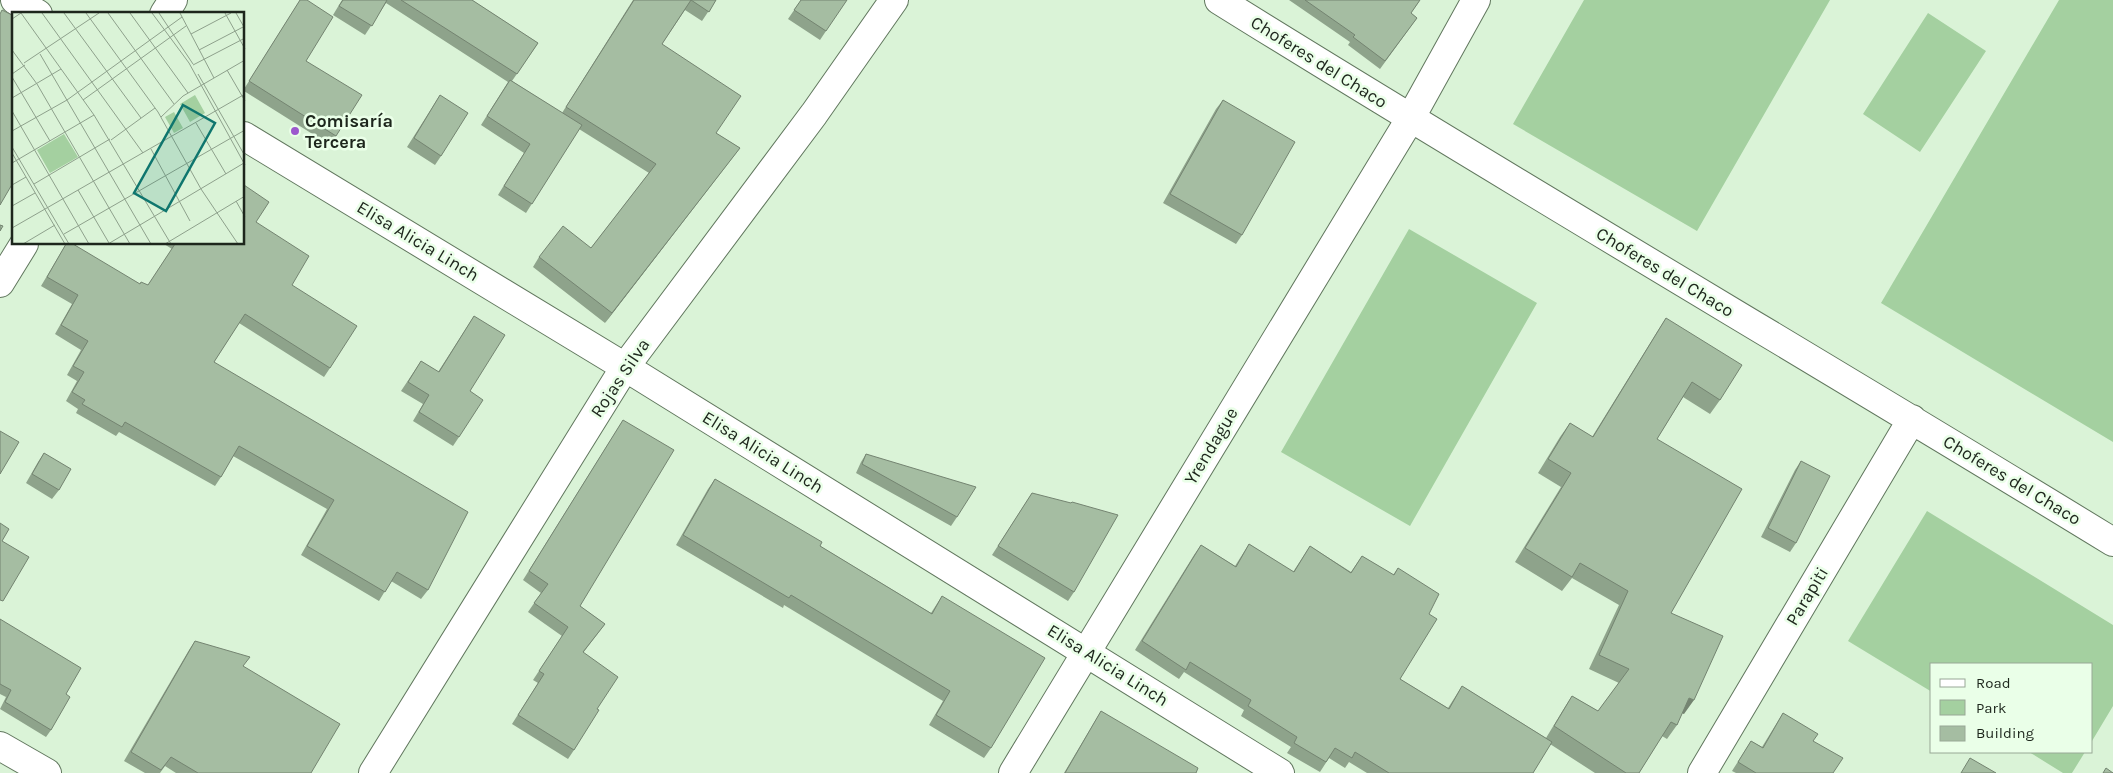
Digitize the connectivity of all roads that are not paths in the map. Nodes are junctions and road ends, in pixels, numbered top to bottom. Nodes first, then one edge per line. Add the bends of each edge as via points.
1 (15, 0) edge
2 (173, 0) edge
3 (894, 0) edge
4 (1219, 0) edge
5 (1476, 0) edge
6 (35, 12) edge
7 (165, 12) edge
8 (1410, 119) junction
9 (245, 137) edge
10 (23, 245) edge
11 (0, 283) edge
12 (625, 367) junction
13 (1912, 419) junction
14 (2113, 542) edge
15 (1086, 652) junction
16 (0, 746) edge
17 (47, 773) edge
18 (372, 773) edge
19 (1013, 773) edge
20 (1280, 773) edge
21 (1702, 773) edge

1 - 6 street
2 - 7 street
3 - 12 street, Rojas Silva via 814,114
4 - 8 street, Choferes del Chaco
5 - 8 street, Yrendague
8 - 13 street, Choferes del Chaco
8 - 15 street, Yrendague
9 - 12 street, Elisa Alicia Linch
10 - 11 street
12 - 15 street, Elisa Alicia Linch
12 - 18 street, Rojas Silva
13 - 14 street, Choferes del Chaco
13 - 21 street, Parapiti
15 - 19 street, Yrendague
15 - 20 street, Elisa Alicia Linch
16 - 17 street

